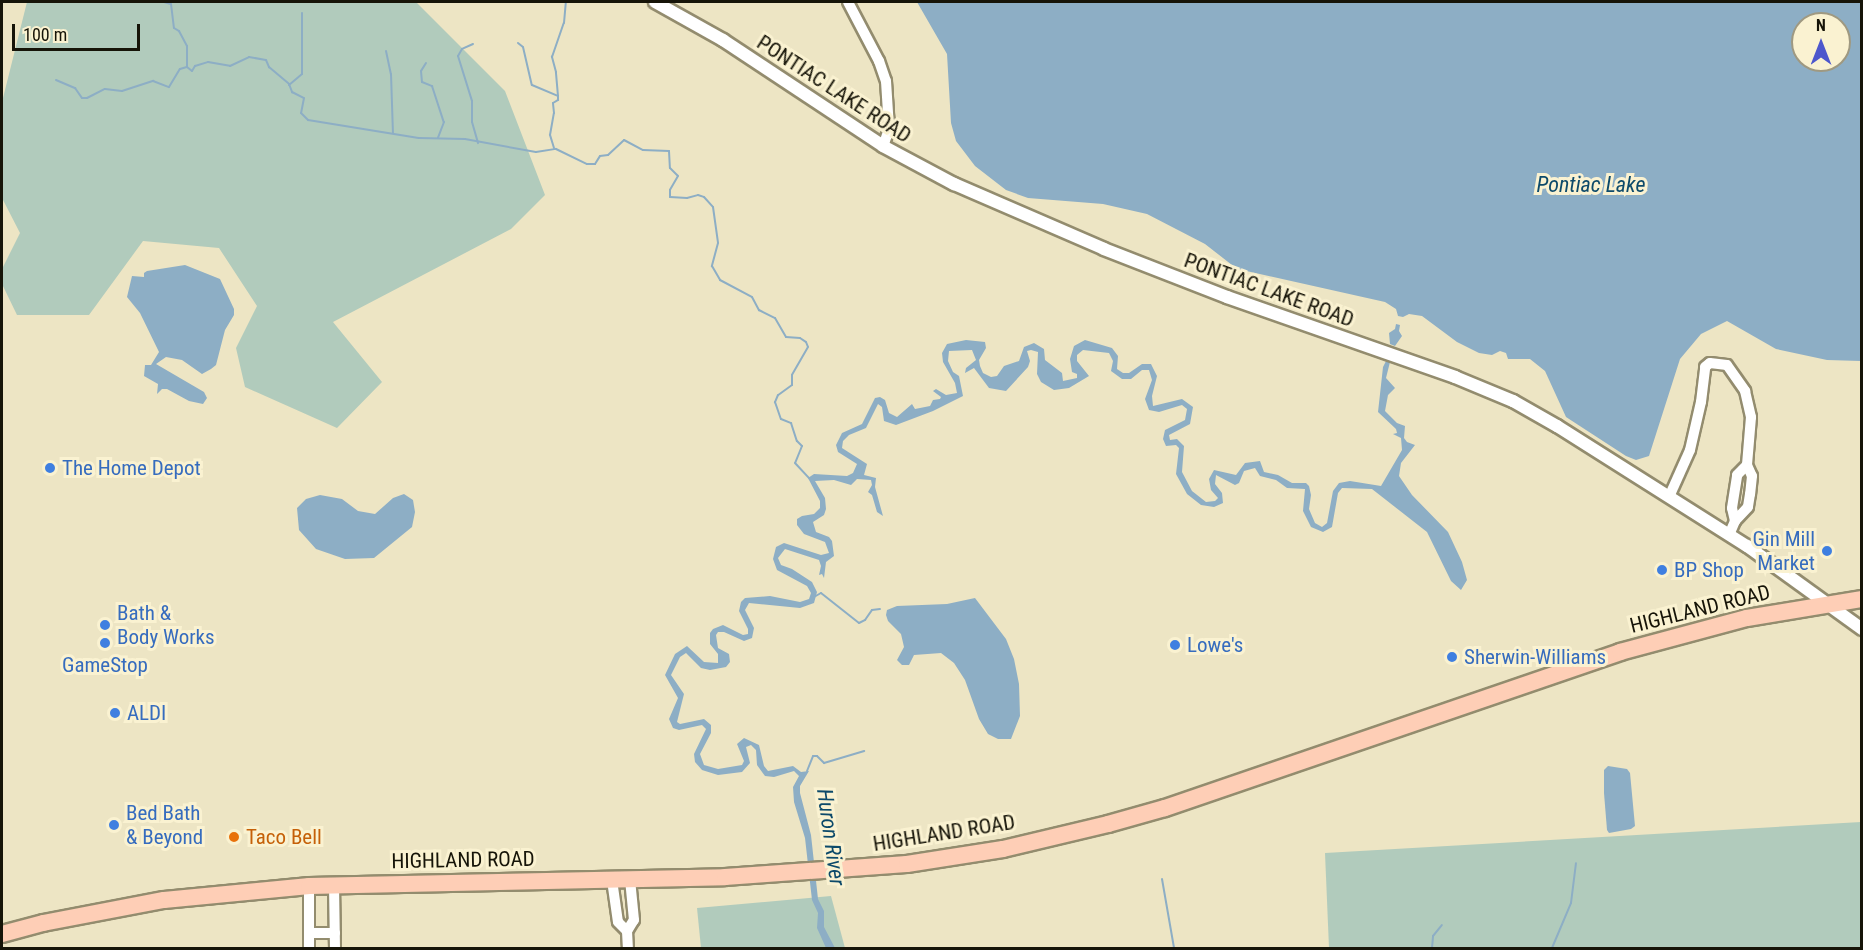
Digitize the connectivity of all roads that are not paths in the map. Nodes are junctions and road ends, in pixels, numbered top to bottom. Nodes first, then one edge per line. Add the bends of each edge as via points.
1 (655, 2) edge
2 (848, 2) edge
3 (883, 146) junction
4 (1669, 497) junction
5 (1729, 535) junction
6 (1862, 599) edge
7 (1827, 604) junction
8 (1862, 629) edge
9 (630, 879) junction
10 (612, 880) junction
11 (334, 885) junction
12 (309, 886) junction
13 (627, 931) junction
14 (309, 933) junction
15 (335, 933) junction
16 (2, 934) edge
17 (309, 948) edge
18 (335, 948) edge
19 (628, 948) edge

1 - 3 street, PONTIAC LAKE ROAD via 723,40
2 - 3 street via 886,81 890,129
3 - 4 street, PONTIAC LAKE ROAD via 974,194 1133,261 1496,393 1557,426
4 - 5 street, PONTIAC LAKE ROAD
4 - 5 street via 1690,450 1705,367 1710,363 1727,365 1745,391 1751,417 1747,465 1752,476 1748,507
5 - 7 street, PONTIAC LAKE ROAD
6 - 7 highway, HIGHLAND ROAD
7 - 8 street, PONTIAC LAKE ROAD
7 - 9 highway, HIGHLAND ROAD via 1716,626 1608,656 1108,824 963,856 848,870
9 - 10 highway, HIGHLAND ROAD
9 - 13 street via 634,920
10 - 11 highway, HIGHLAND ROAD
10 - 13 street via 618,922
11 - 12 highway, HIGHLAND ROAD
11 - 15 street
12 - 14 street
12 - 16 highway, HIGHLAND ROAD via 142,903
13 - 19 street
14 - 15 street
14 - 17 street
15 - 18 street

